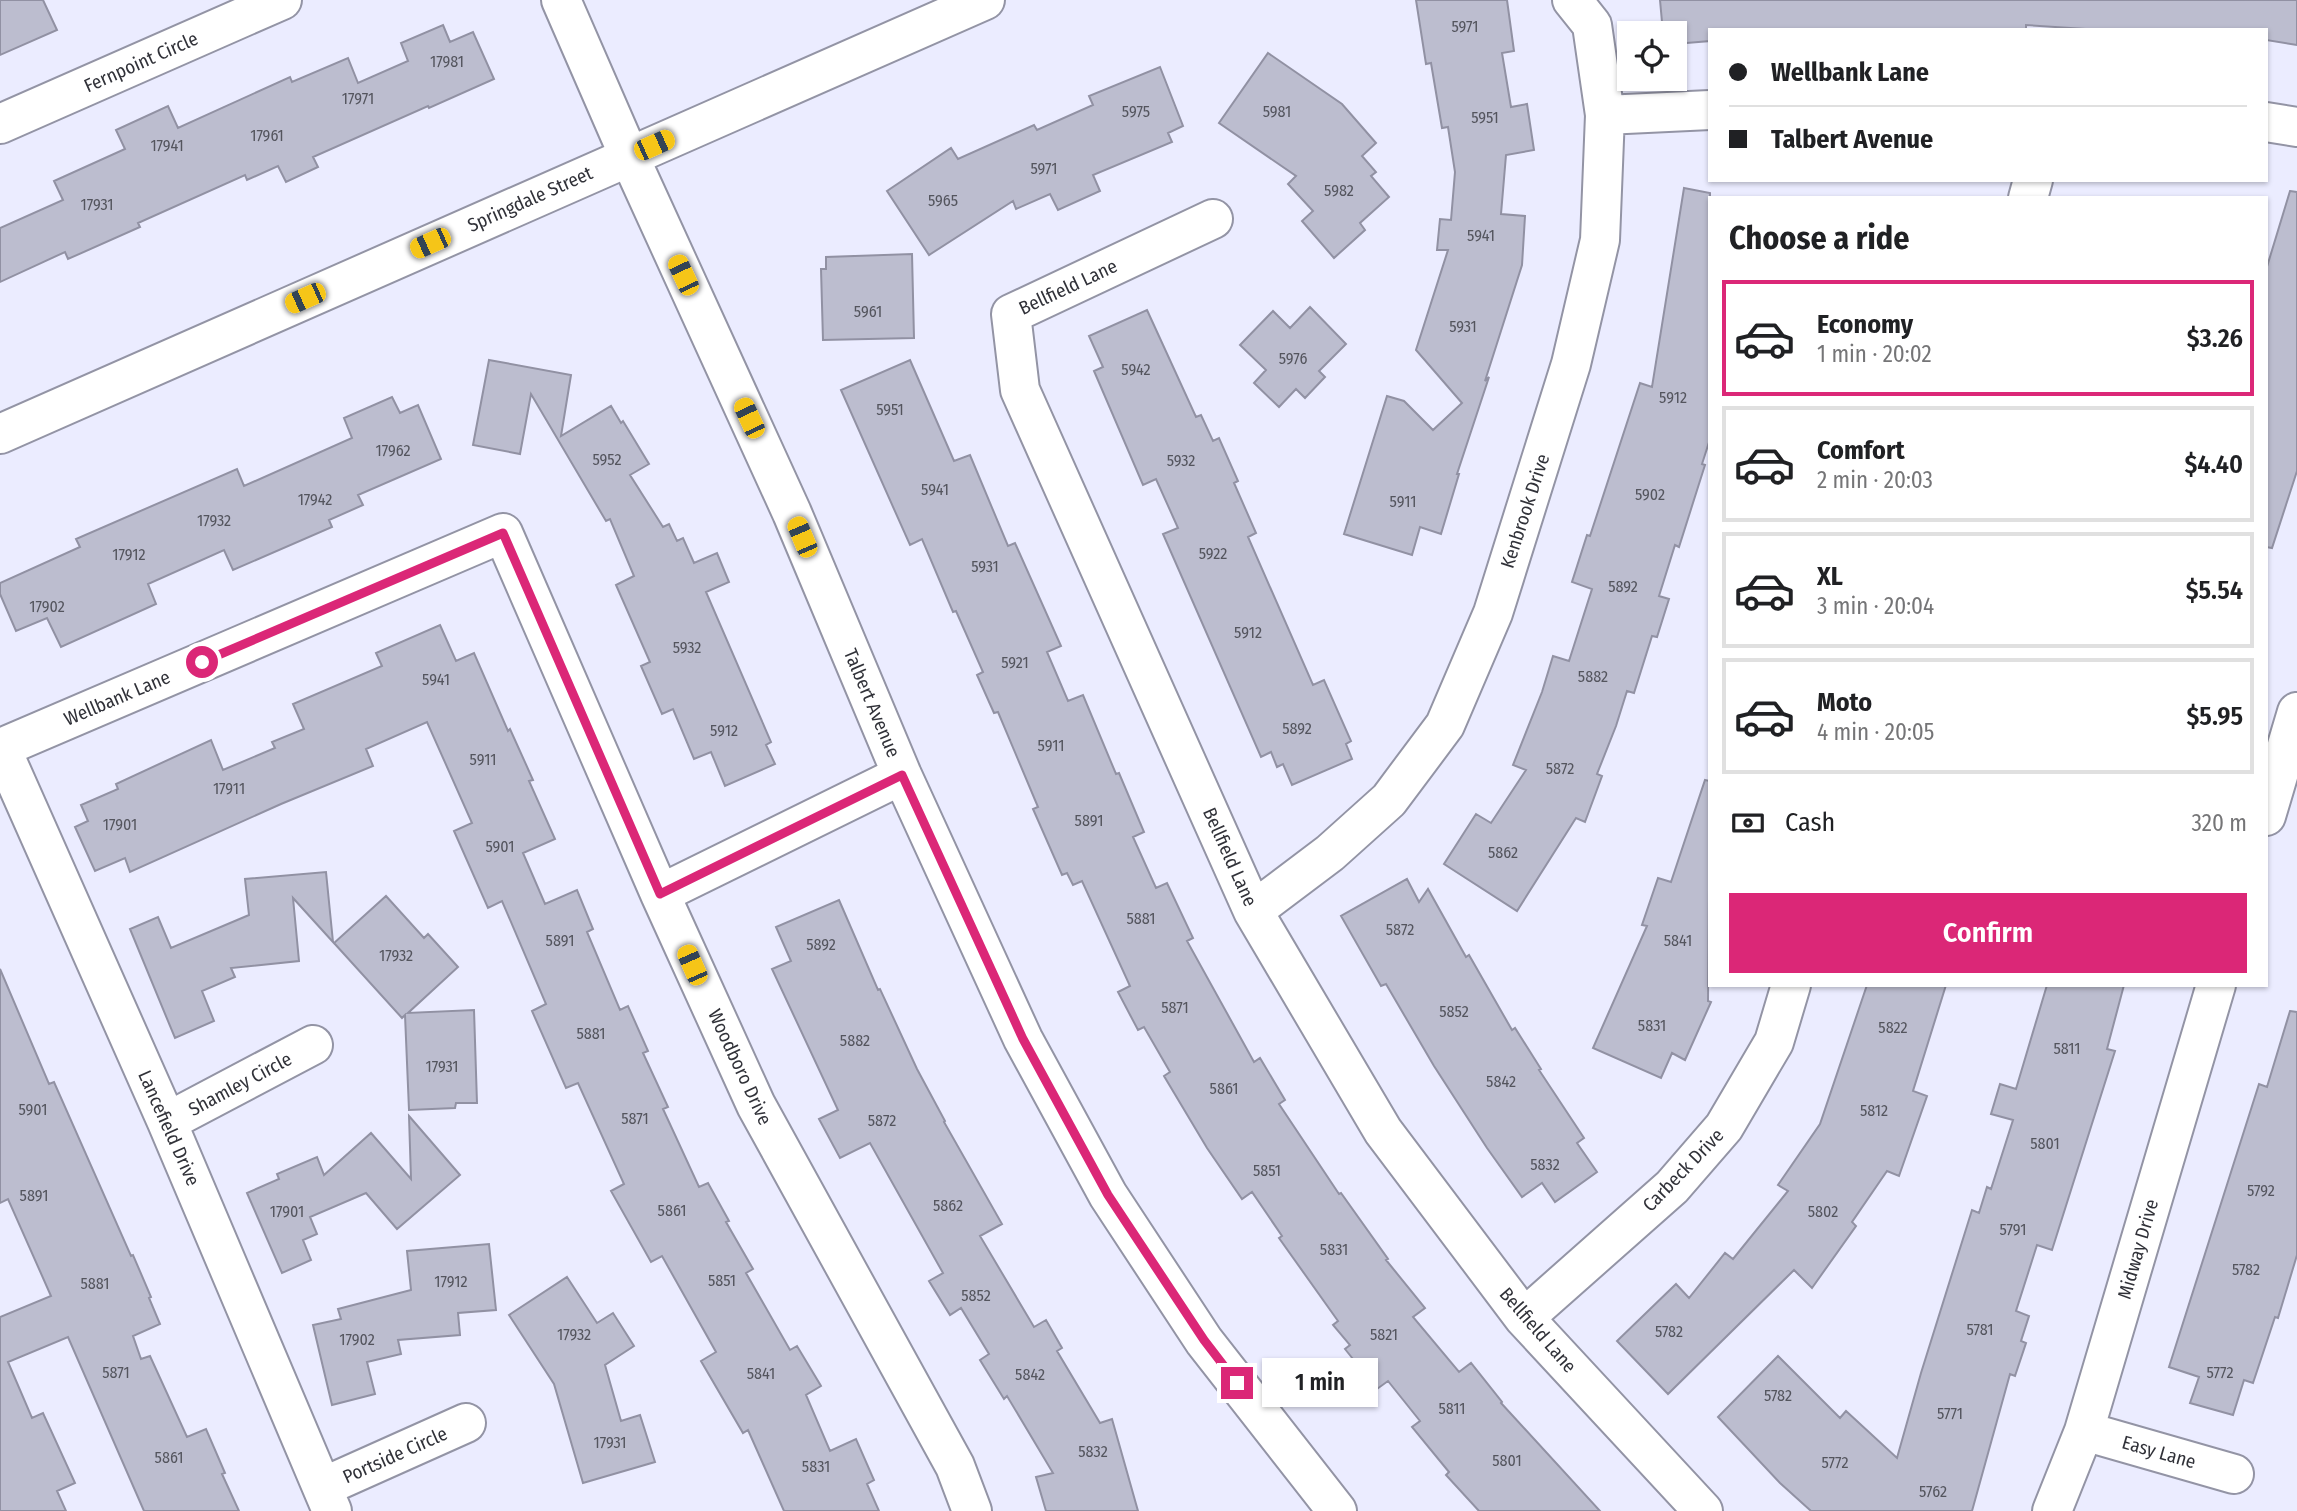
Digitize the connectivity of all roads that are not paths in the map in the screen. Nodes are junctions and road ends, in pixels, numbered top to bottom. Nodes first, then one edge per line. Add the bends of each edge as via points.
1 (282, 0) edge
2 (561, 0) edge
3 (985, 0) edge
4 (1590, 8) edge
5 (1708, 110) edge
6 (1605, 115) junction
7 (2268, 122) edge
8 (0, 124) edge
9 (2297, 127) edge
10 (629, 156) junction
11 (1213, 219) dead end
12 (0, 434) edge
13 (503, 533) joint
14 (2297, 712) edge
15 (1, 748) edge
16 (902, 775) junction
17 (2268, 809) edge
18 (660, 894) junction
19 (1253, 911) junction
20 (1790, 987) edge
21 (2215, 987) edge
22 (313, 1045) dead end
23 (167, 1122) junction
24 (1524, 1318) junction
25 (466, 1423) dead end
26 (2084, 1431) junction
27 (2234, 1474) dead end
28 (328, 1499) edge
29 (972, 1511) edge
30 (1337, 1511) edge
31 (1703, 1511) edge
32 (2052, 1511) edge

1 - 8 street, Fernpoint Circle
2 - 10 street, Talbert Avenue
3 - 10 street, Springdale Street
4 - 6 street, Kenbrook Drive
5 - 6 street
6 - 19 street, Kenbrook Drive via 1600,240 1571,364 1493,613 1445,725 1389,800 1330,853
7 - 9 street
10 - 12 street, Springdale Street
10 - 16 street, Talbert Avenue via 792,513
11 - 19 street, Bellfield Lane via 1011,314 1020,390
13 - 15 street, Wellbank Lane
13 - 18 street, Woodboro Drive
14 - 17 street
15 - 23 street, Lancefield Drive
16 - 18 street
16 - 30 street, Talbert Avenue via 1023,1039 1108,1195 1204,1340
18 - 29 street, Woodboro Drive via 756,1105 955,1466
19 - 24 street, Bellfield Lane via 1383,1131
20 - 24 street, Carbeck Drive via 1774,1042 1724,1127 1672,1187
21 - 26 street, Midway Drive
22 - 23 street, Shamley Circle
23 - 28 street, Lancefield Drive
24 - 31 street, Bellfield Lane
25 - 28 street, Portside Circle
26 - 27 street, Easy Lane
26 - 32 street, Midway Drive

